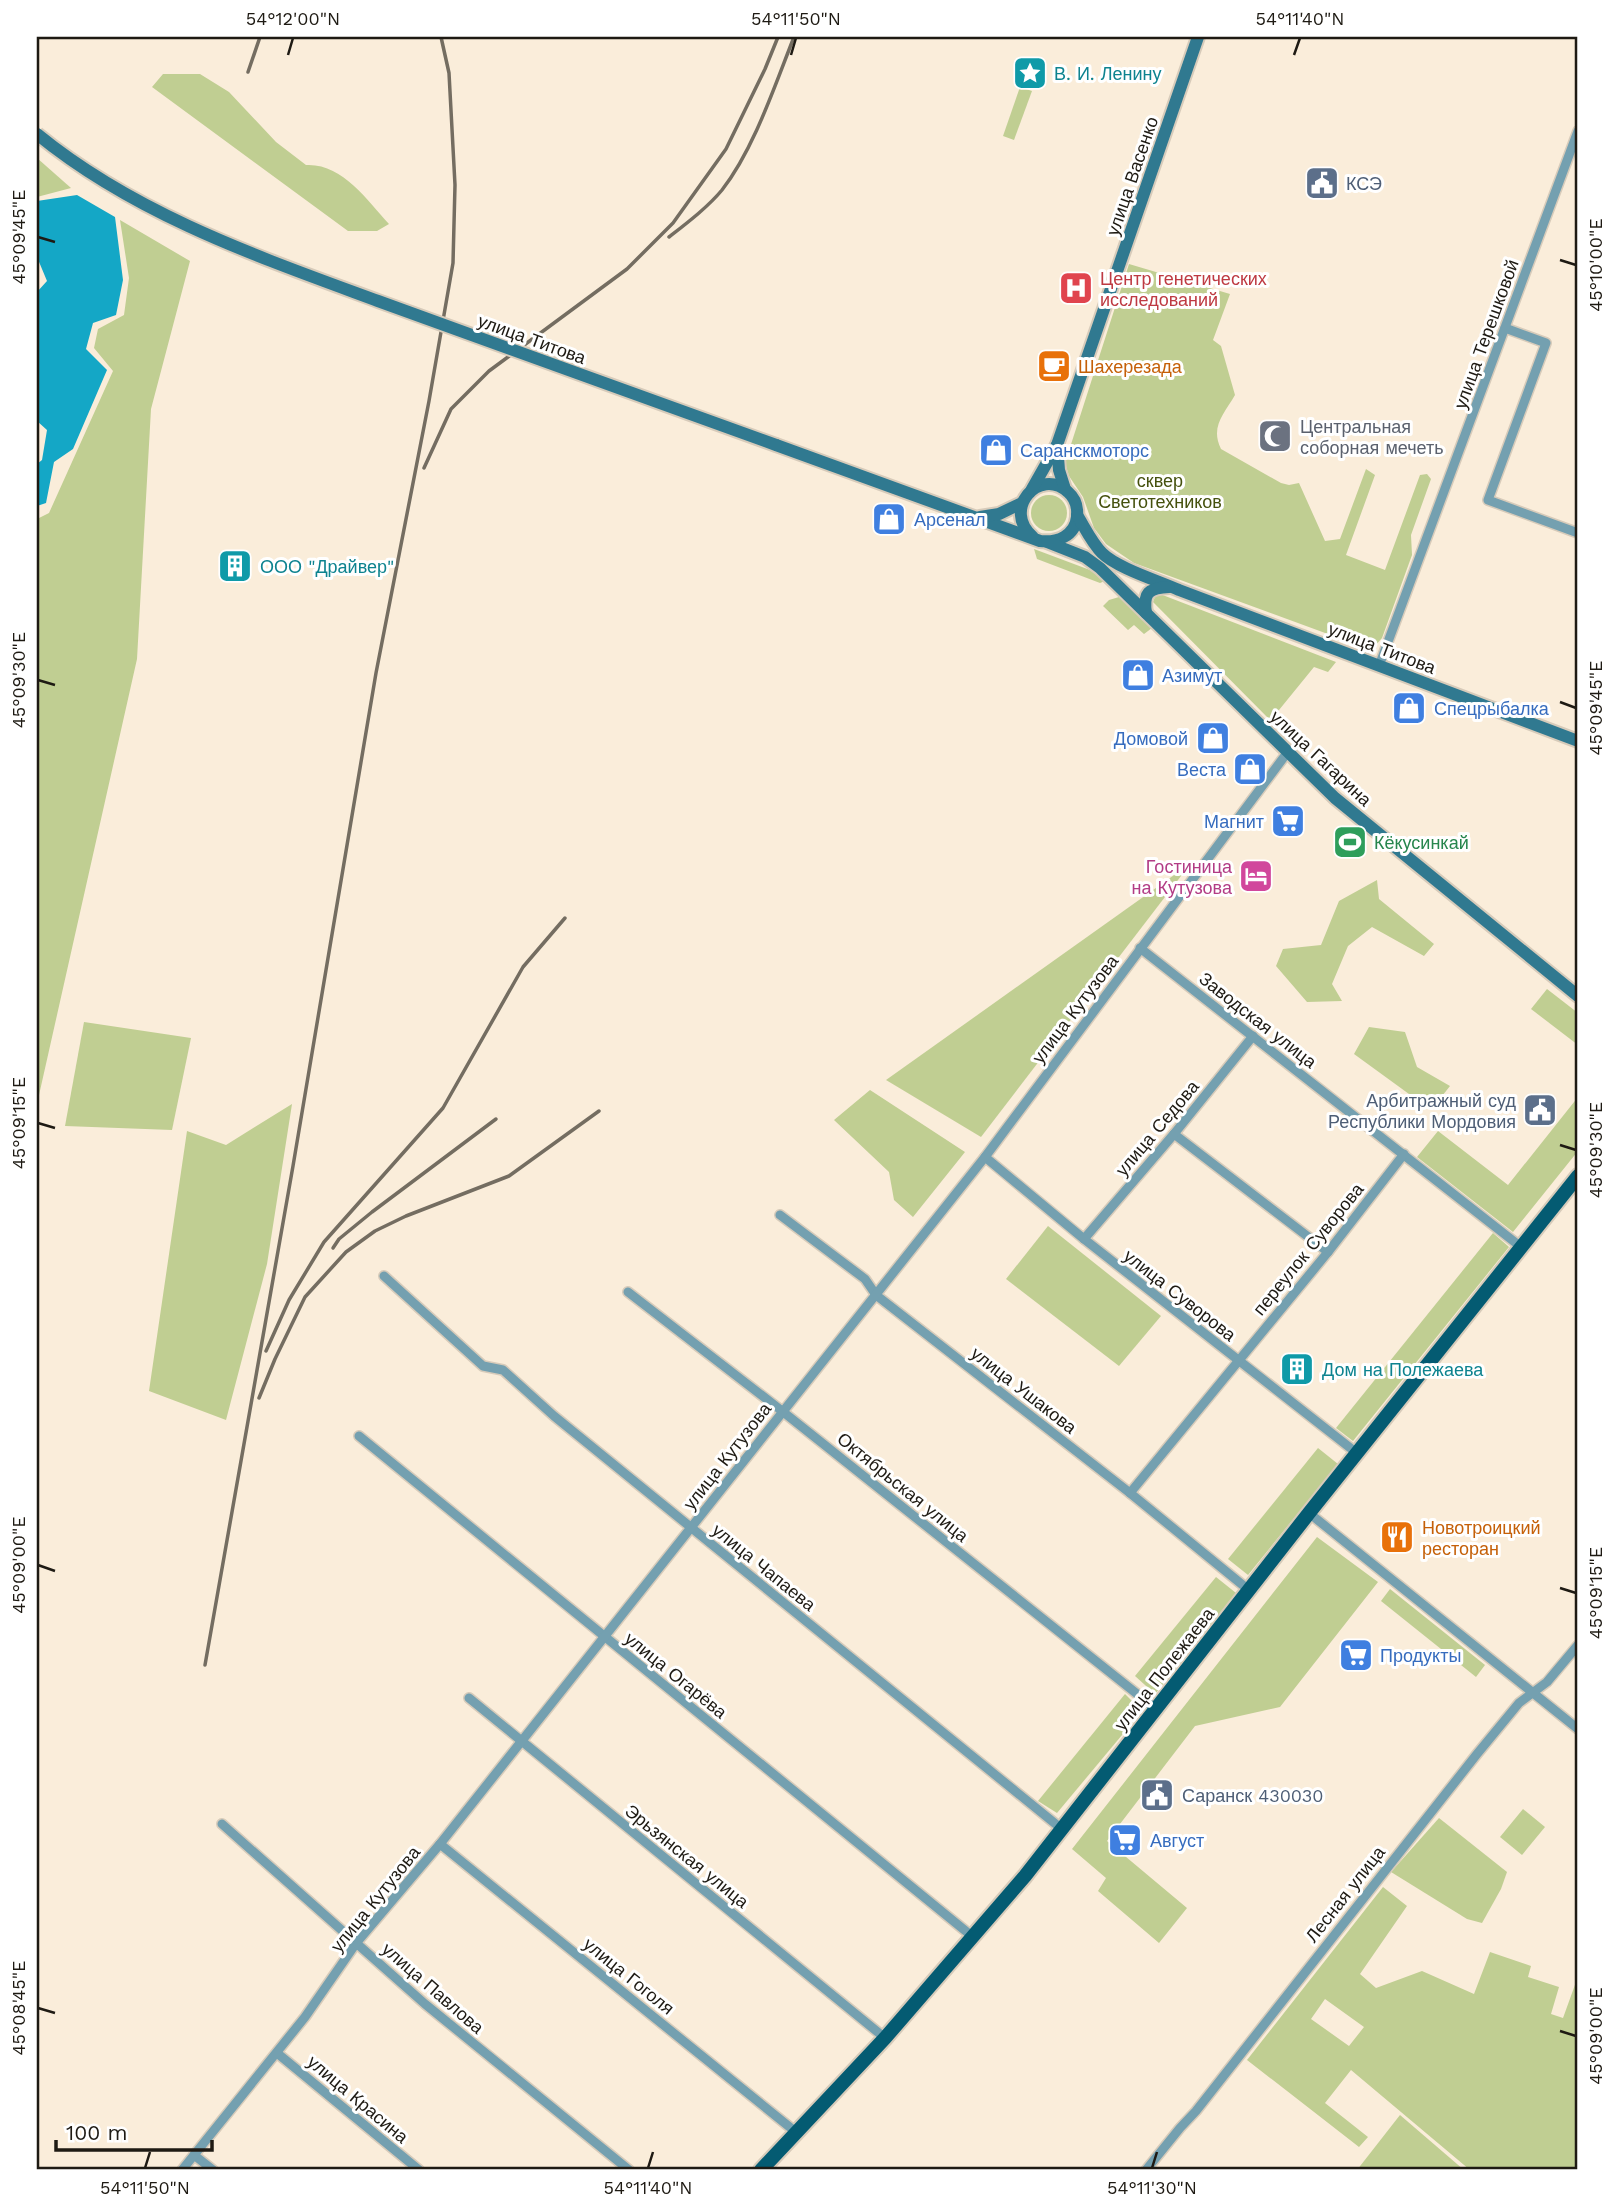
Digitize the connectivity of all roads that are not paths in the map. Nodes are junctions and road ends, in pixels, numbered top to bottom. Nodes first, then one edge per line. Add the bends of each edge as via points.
1 (1198, 37) edge
2 (1578, 131) edge
3 (37, 134) edge
4 (1574, 154) edge
5 (1505, 328) junction
6 (1057, 445) junction
7 (1032, 489) junction
8 (1065, 489) junction
9 (1022, 503) junction
10 (1077, 515) junction
11 (976, 517) junction
12 (1578, 533) edge
13 (1033, 537) junction
14 (1047, 542) junction
15 (1096, 546) junction
16 (1116, 583) junction
17 (1173, 587) junction
18 (1146, 613) junction
19 (1379, 666) junction
20 (1578, 741) edge
21 (1287, 753) junction
22 (1140, 948) junction
23 (1578, 996) edge
24 (1253, 1036) junction
25 (1174, 1135) junction
26 (1404, 1154) junction
27 (985, 1157) junction
28 (1578, 1176) edge
29 (780, 1215) dead end
30 (1084, 1239) junction
31 (1521, 1247) junction
32 (1328, 1252) junction
33 (384, 1276) dead end
34 (628, 1292) dead end
35 (876, 1295) junction
36 (1238, 1360) junction
37 (782, 1411) junction
38 (359, 1436) dead end
39 (1358, 1454) junction
40 (1130, 1493) junction
41 (1309, 1513) junction
42 (691, 1527) junction
43 (1250, 1591) junction
44 (604, 1637) junction
45 (1578, 1645) edge
46 (1534, 1693) junction
47 (469, 1698) dead end
48 (1156, 1709) junction
49 (1578, 1729) edge
50 (522, 1741) junction
51 (222, 1824) dead end
52 (1063, 1829) junction
53 (440, 1844) junction
54 (973, 1937) junction
55 (357, 1942) junction
56 (886, 2038) junction
57 (277, 2053) junction
58 (797, 2133) junction
59 (194, 2155) junction
60 (182, 2170) edge
61 (213, 2170) edge
62 (419, 2170) edge
63 (629, 2170) edge
64 (761, 2170) edge
65 (1146, 2170) edge

1 - 6 main road, улица Васенко
2 - 4 street, улица Терешковой
3 - 11 main road, улица Титова, bridge via 150,207 255,255
4 - 5 street, улица Терешковой
5 - 12 street via 1546,343 1488,500
5 - 19 street, улица Терешковой
6 - 7 main road, улица Васенко
6 - 8 main road, улица Васенко
7 - 8 main road via 1049,484
7 - 9 main road
8 - 10 main road via 1075,501
9 - 11 main road
9 - 13 main road via 1020,518
10 - 14 main road via 1065,537
10 - 15 main road, улица Титова
11 - 13 main road, улица Титова
13 - 14 main road
14 - 16 main road, улица Гагарина via 1085,557
15 - 16 main road
15 - 17 main road, улица Титова via 1116,563
16 - 18 main road, улица Гагарина
17 - 18 main road via 1146,594
17 - 19 main road, улица Титова
18 - 21 main road, улица Гагарина
19 - 20 main road, улица Титова
21 - 22 street, улица Кутузова
21 - 23 main road, улица Гагарина via 1335,798
22 - 24 street, Заводская улица
22 - 27 street, улица Кутузова
24 - 25 street, улица Седова
24 - 26 street, Заводская улица
25 - 30 street, улица Седова
25 - 32 street
26 - 31 street, Заводская улица
26 - 32 street, переулок Суворова
27 - 30 street, улица Суворова
27 - 35 street, улица Кутузова
28 - 31 main road, улица Полежаева
29 - 35 street, улица Ушакова via 865,1279
30 - 36 street, улица Суворова
31 - 39 main road, улица Полежаева
32 - 36 street, переулок Суворова
33 - 42 street, улица Чапаева via 483,1366 503,1370
34 - 37 street, Октябрьская улица
35 - 37 street, улица Кутузова
35 - 40 street, улица Ушакова
36 - 39 street, улица Суворова
36 - 40 street, переулок Суворова
37 - 42 street, улица Кутузова
37 - 48 street, Октябрьская улица
38 - 44 street, улица Огарёва
39 - 41 main road, улица Полежаева
40 - 43 street, улица Ушакова
41 - 43 main road, улица Полежаева
41 - 46 street
42 - 44 street, улица Кутузова
42 - 52 street, улица Чапаева
43 - 48 main road, улица Полежаева
44 - 50 street, улица Кутузова
44 - 54 street, улица Огарёва
45 - 46 street, Лесная улица
46 - 49 street
46 - 65 street, Лесная улица via 1519,1703 1476,1754
47 - 50 street, Эрьзянская улица
48 - 52 main road, улица Полежаева
50 - 53 street, улица Кутузова
50 - 56 street, Эрьзянская улица
51 - 55 street, улица Павлова
52 - 54 main road, улица Полежаева
53 - 55 street, улица Кутузова
53 - 58 street, улица Гоголя
54 - 56 main road, улица Полежаева
55 - 57 street, улица Кутузова
55 - 63 street, улица Павлова via 425,2004
56 - 58 main road, улица Полежаева
57 - 59 street, улица Кутузова
57 - 62 street, улица Красина
58 - 64 main road, улица Полежаева
59 - 60 street, улица Кутузова
59 - 61 street

